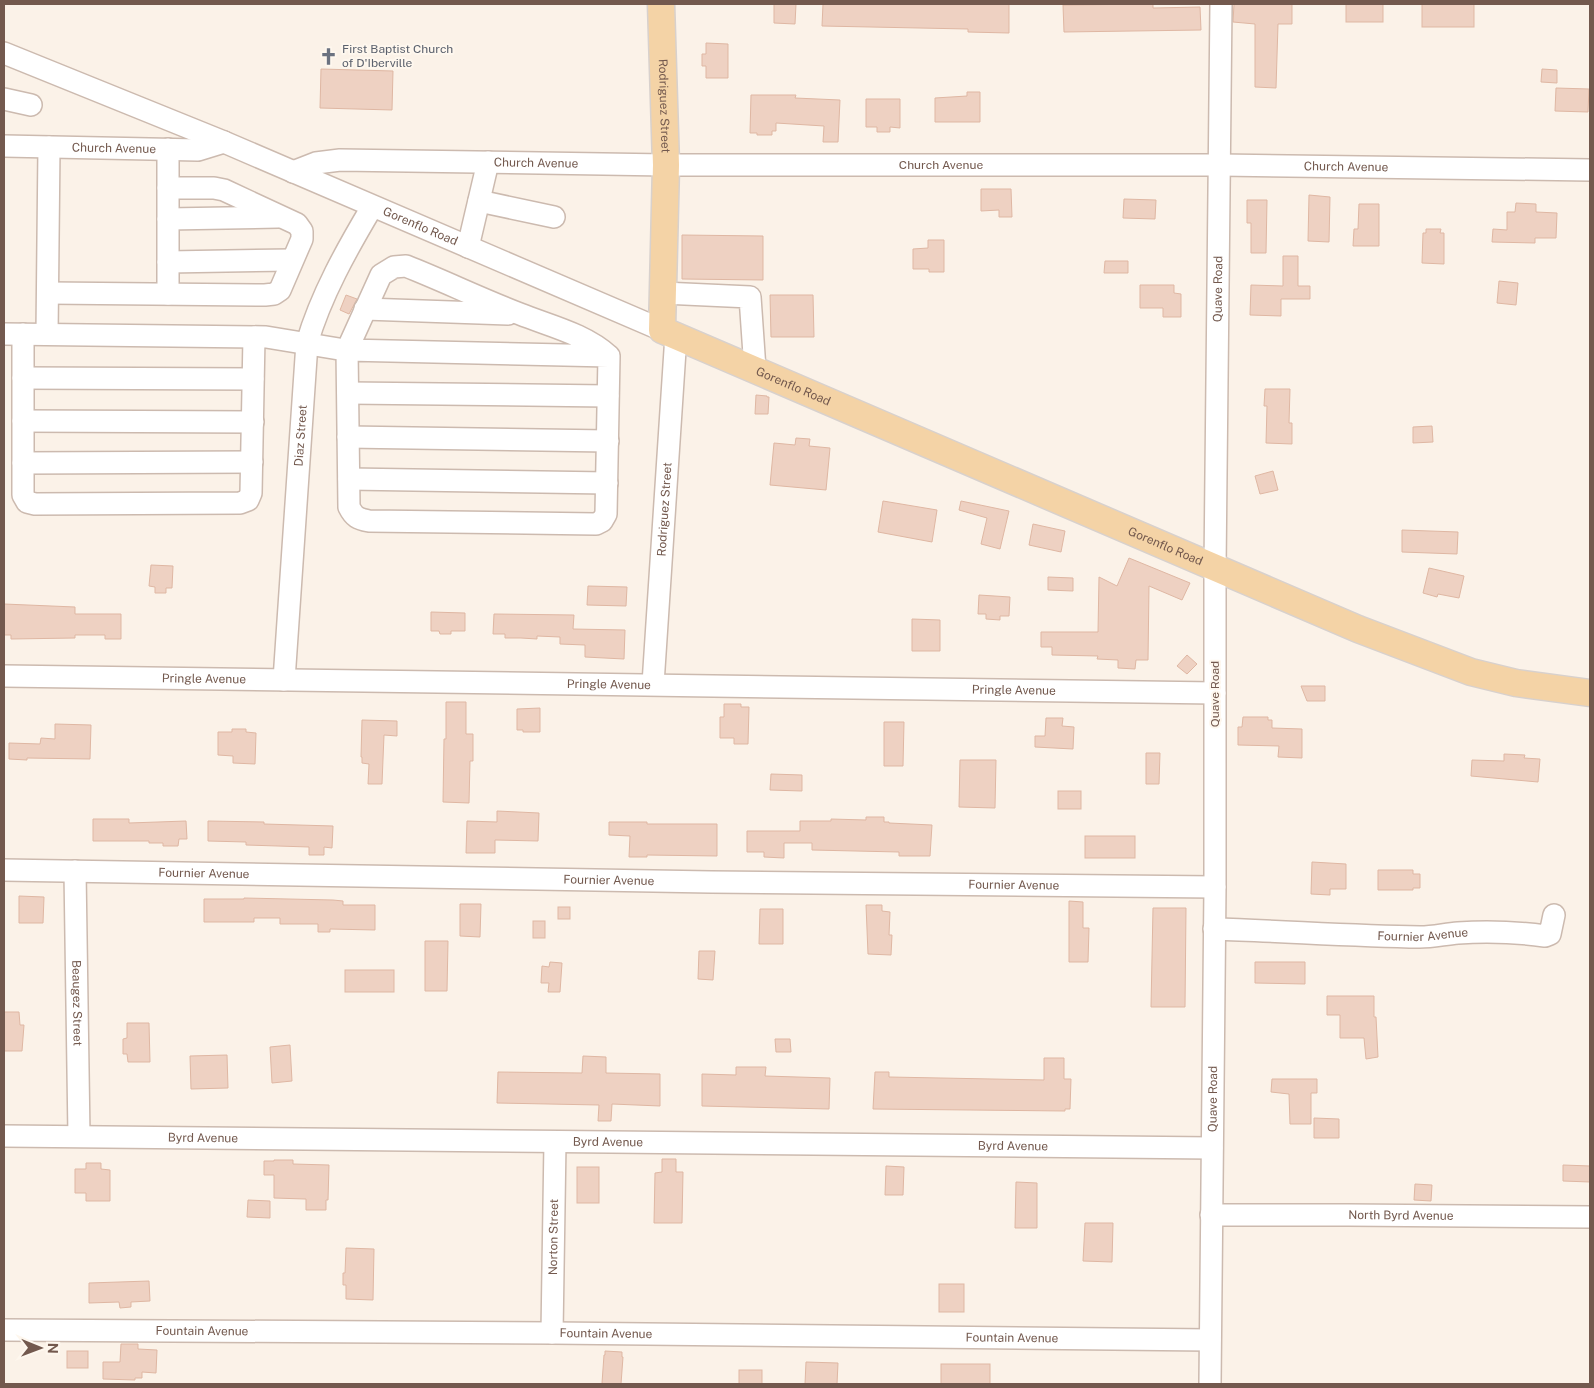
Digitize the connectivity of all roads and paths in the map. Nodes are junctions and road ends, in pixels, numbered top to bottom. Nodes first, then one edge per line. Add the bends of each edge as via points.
1 (662, 4) edge
2 (1221, 4) edge
3 (4, 53) edge
4 (4, 99) edge
5 (31, 106) dead end
6 (224, 142) junction
7 (4, 146) edge
8 (49, 147) junction
9 (168, 149) junction
10 (488, 162) junction
11 (1220, 164) junction
12 (666, 165) junction
13 (1590, 170) edge
14 (294, 172) junction
15 (168, 188) junction
16 (479, 201) junction
17 (372, 207) junction
18 (284, 217) junction
19 (554, 217) dead end
20 (168, 219) junction
21 (468, 248) junction
22 (292, 260) junction
23 (168, 262) junction
24 (48, 293) junction
25 (663, 293) junction
26 (168, 294) junction
27 (365, 310) junction
28 (521, 314) junction
29 (669, 332) junction
30 (13, 334) edge
31 (47, 334) junction
32 (254, 337) junction
33 (307, 343) junction
34 (347, 350) junction
35 (609, 356) junction
36 (755, 369) junction
37 (23, 378) junction
38 (253, 379) junction
39 (348, 393) junction
40 (608, 396) junction
41 (23, 421) junction
42 (253, 422) junction
43 (348, 437) junction
44 (608, 441) junction
45 (252, 462) junction
46 (23, 463) junction
47 (348, 479) junction
48 (607, 483) junction
49 (1215, 568) junction
50 (4, 676) edge
51 (284, 680) junction
52 (653, 684) junction
53 (1215, 693) junction
54 (1590, 693) edge
55 (4, 870) edge
56 (75, 871) junction
57 (1215, 887) junction
58 (1554, 914) dead end
59 (1214, 930) junction
60 (4, 1136) edge
61 (79, 1136) junction
62 (555, 1142) junction
63 (1212, 1148) junction
64 (1211, 1215) junction
65 (1590, 1217) edge
66 (4, 1330) edge
67 (552, 1333) junction
68 (1210, 1340) junction
69 (1210, 1384) edge

1 - 12 main road, Rodriguez Street
2 - 11 street, Quave Road
3 - 6 street, Gorenflo Road
4 - 5 street
6 - 9 street, Church Avenue via 198,150
6 - 14 street, Gorenflo Road
7 - 8 street, Church Avenue
8 - 9 street, Church Avenue
8 - 24 street
9 - 15 street
10 - 12 street, Church Avenue
10 - 14 street, Church Avenue via 340,160 316,162
10 - 16 street
11 - 12 street, Church Avenue
11 - 13 street, Church Avenue
11 - 49 street, Quave Road
12 - 25 main road, Rodriguez Street
14 - 17 street, Gorenflo Road
15 - 18 street via 224,190
15 - 20 street
16 - 19 street
16 - 21 street
17 - 21 street, Gorenflo Road
17 - 33 street, Diaz Street via 330,286
18 - 20 street
18 - 22 street via 302,231
20 - 23 street
21 - 29 street, Gorenflo Road
22 - 23 street
22 - 26 street via 280,290 274,294
23 - 26 street
24 - 26 street
24 - 31 street
25 - 29 main road, Rodriguez Street
25 - 36 street via 750,296
27 - 28 street
27 - 28 street via 381,275 394,267 406,266
27 - 34 street
28 - 35 street via 586,340
29 - 36 main road, Gorenflo Road
29 - 52 street, Rodriguez Street
30 - 31 street
30 - 37 street
31 - 32 street
32 - 33 street
32 - 38 street
33 - 34 street
33 - 51 street, Diaz Street
34 - 35 street
34 - 39 street
35 - 40 street
36 - 49 main road, Gorenflo Road
37 - 38 street
37 - 41 street
38 - 42 street
39 - 40 street
39 - 43 street
40 - 44 street
41 - 42 street
41 - 46 street
42 - 45 street
43 - 44 street
43 - 47 street
44 - 48 street
45 - 46 street
45 - 46 street via 251,493 248,500 240,503 45,504 28,502 23,495
47 - 48 street
47 - 48 street via 352,514 358,519 379,521 596,524 606,514
49 - 53 street, Quave Road
49 - 54 main road, Gorenflo Road via 1358,629 1471,672 1516,683
50 - 51 street, Pringle Avenue
51 - 52 street, Pringle Avenue
52 - 53 street, Pringle Avenue
53 - 57 street, Quave Road
55 - 56 street, Fournier Avenue
56 - 57 street, Fournier Avenue
56 - 61 street, Beaugez Street
57 - 59 street, Quave Road
58 - 59 street, Fournier Avenue via 1552,930 1545,936 1495,932 1433,937 1365,936
59 - 63 street, Quave Road
60 - 61 street, Byrd Avenue
61 - 62 street, Byrd Avenue
62 - 63 street, Byrd Avenue
62 - 67 street, Norton Street
63 - 64 street, Quave Road
64 - 65 street, North Byrd Avenue
64 - 68 street, Quave Road
66 - 67 street, Fountain Avenue
67 - 68 street, Fountain Avenue
68 - 69 street, Quave Road

